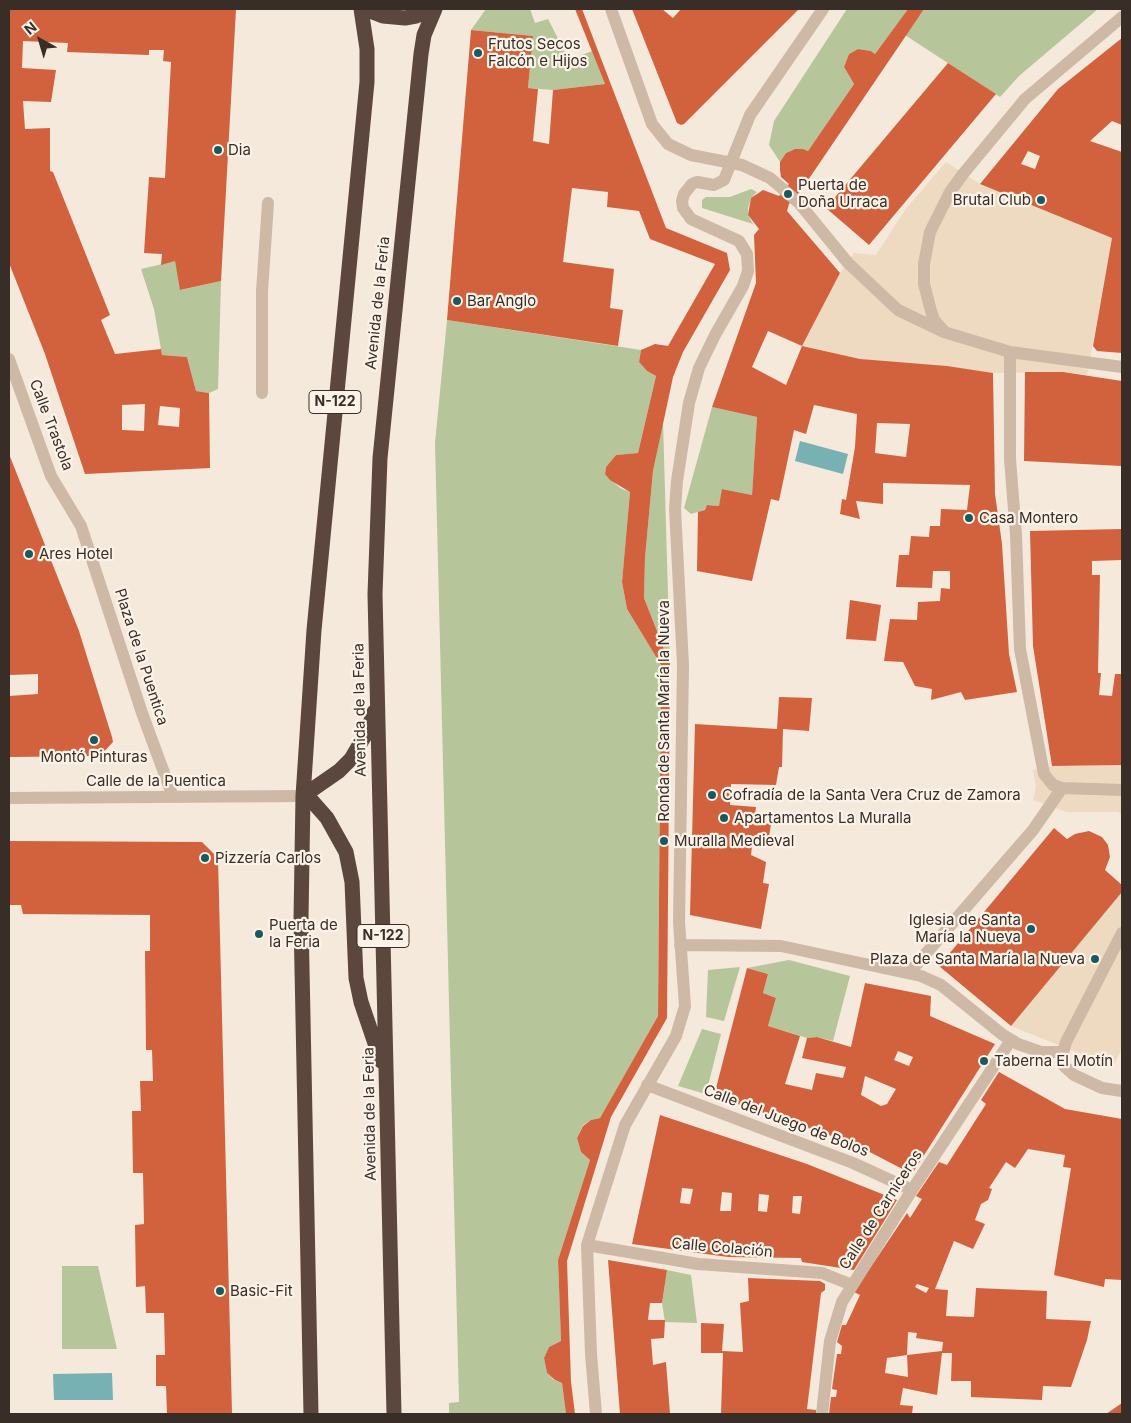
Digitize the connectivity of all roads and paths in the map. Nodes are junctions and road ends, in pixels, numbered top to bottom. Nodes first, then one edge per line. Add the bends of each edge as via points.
1 (361, 9) edge
2 (366, 9) edge
3 (434, 9) edge
4 (611, 9) edge
5 (823, 9) edge
6 (1122, 17) edge
7 (732, 163) junction
8 (268, 203) dead end
9 (949, 333) junction
10 (1010, 352) junction
11 (9, 359) edge
12 (1122, 367) edge
13 (262, 393) dead end
14 (81, 526) joint
15 (377, 692) junction
16 (1062, 788) junction
17 (1122, 790) edge
18 (303, 796) junction
19 (173, 797) junction
20 (9, 798) edge
21 (1122, 933) edge
22 (680, 945) junction
23 (909, 973) junction
24 (1011, 1040) junction
25 (1062, 1052) junction
26 (387, 1084) junction
27 (647, 1086) junction
28 (1122, 1091) edge
29 (912, 1190) junction
30 (587, 1245) junction
31 (852, 1285) junction
32 (312, 1414) edge
33 (394, 1414) edge
34 (596, 1414) edge
35 (822, 1414) edge

1 - 18 highway, N-122 via 367,82 314,630
2 - 3 highway, N-122 via 383,16 405,18
3 - 15 highway, Avenida de la Feria / N-122 via 421,54 380,458 375,594
4 - 7 street via 652,124 659,135 668,144 691,155
5 - 7 street via 756,106
6 - 9 street via 1024,99 950,192 930,232 924,264 924,284 931,311 938,325
7 - 9 street via 760,173 784,189 848,263 898,310
7 - 22 street, Ronda de Santa María la Nueva via 720,184 692,184 682,201 691,219 739,241 744,246 748,263 743,286 706,352 693,387 676,495 683,666
8 - 13 street via 262,291
9 - 10 street
10 - 12 street
10 - 16 street via 1010,459 1020,649 1046,778
11 - 14 street, Calle Trastola via 51,476
14 - 19 street, Plaza de la Puentica
15 - 18 highway via 372,718 351,759 340,771
15 - 26 highway, Avenida de la Feria / N-122
16 - 17 street
16 - 23 street via 1037,825
18 - 19 street, Calle de la Puentica
18 - 26 highway via 327,818 346,852 352,882 356,978
18 - 32 highway, N-122 via 301,919
19 - 20 street, Calle de la Puentica
21 - 25 street
22 - 23 street via 781,946
22 - 27 street, Ronda de Santa María la Nueva via 685,993 682,1022
23 - 24 street via 941,985
24 - 25 street via 1041,1052
24 - 29 street, Calle de Carniceros
25 - 28 street via 1064,1066 1074,1075 1102,1088
26 - 33 highway, Avenida de la Feria / N-122
27 - 29 street, Calle del Juego de Bolos via 853,1163
27 - 30 street, Ronda de Santa María la Nueva via 619,1139
29 - 31 street, Calle de Carniceros
30 - 31 street, Calle Colación via 698,1264 822,1273
30 - 34 street, Ronda de Santa María la Nueva
31 - 35 street, Calle de Carniceros via 837,1315 832,1335

